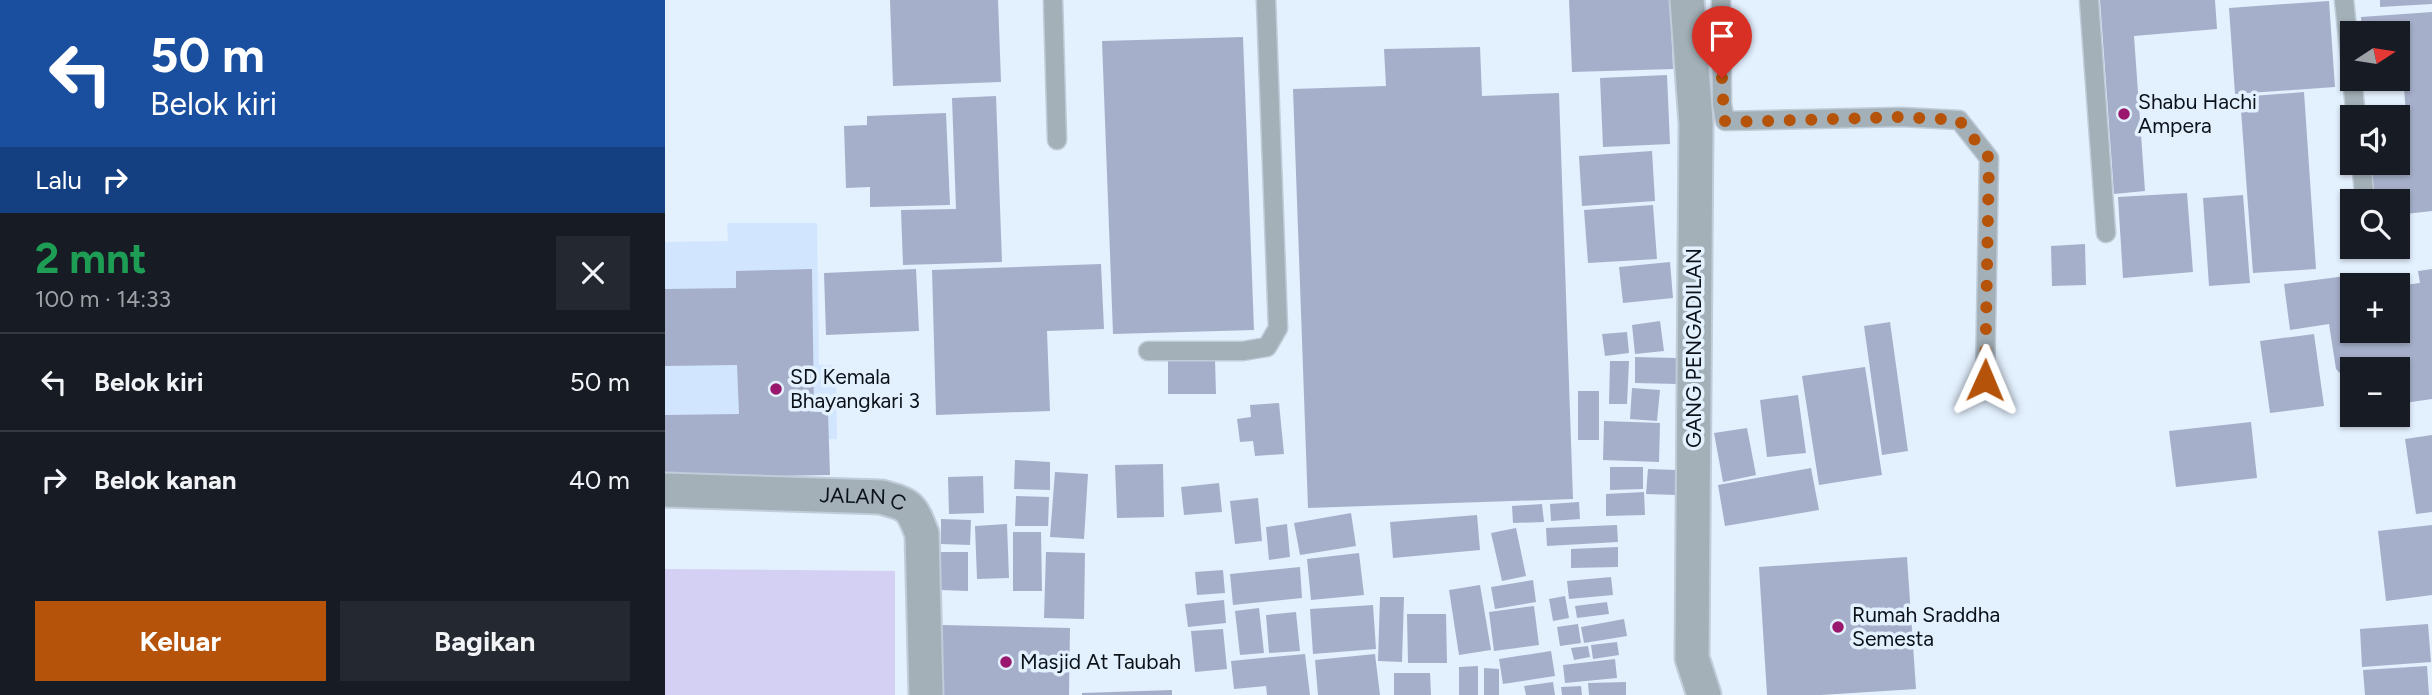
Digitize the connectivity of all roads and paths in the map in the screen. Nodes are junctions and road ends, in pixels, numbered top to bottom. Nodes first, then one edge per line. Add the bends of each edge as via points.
1 (1053, 0) edge
2 (1266, 0) edge
3 (1687, 0) edge
4 (1721, 0) edge
5 (2089, 0) edge
6 (2344, 0) edge
7 (2346, 21) edge
8 (1057, 140) dead end
9 (2106, 233) dead end
10 (1148, 351) dead end
11 (1985, 380) dead end
12 (665, 490) edge
13 (926, 695) edge
14 (1704, 695) edge

1 - 8 lane
2 - 10 lane via 1278,328 1268,347
3 - 14 street, GANG PENGADILAN via 1696,123 1692,658
4 - 11 lane via 1725,121 1959,120 1989,158
5 - 9 lane
6 - 7 lane
12 - 13 street, JALAN C via 881,497 902,502 913,511 922,534

